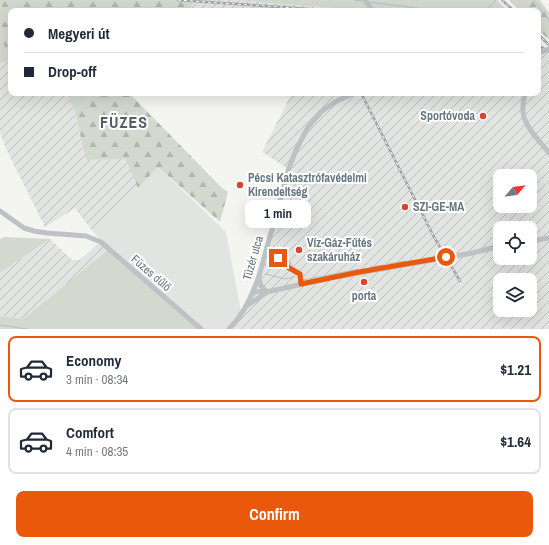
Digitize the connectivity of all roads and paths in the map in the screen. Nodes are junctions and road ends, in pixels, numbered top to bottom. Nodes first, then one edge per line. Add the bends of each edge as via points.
1 (347, 96) edge
2 (524, 96) edge
3 (549, 153) edge
4 (0, 211) edge
5 (549, 238) edge
6 (537, 241) edge
7 (493, 248) edge
8 (291, 268) dead end
9 (259, 276) junction
10 (301, 284) junction
11 (254, 291) junction
12 (267, 292) junction
13 (245, 307) junction
14 (201, 329) edge
15 (229, 329) edge

1 - 9 street, Tüzér utca via 322,111 308,127 296,150
2 - 3 street via 523,113 526,121
4 - 14 street, Füzes dűlő via 24,228 47,233 86,236 101,242
5 - 6 street
7 - 10 street
8 - 10 street via 300,274
9 - 11 street, Tüzér utca
9 - 12 street
10 - 12 street
11 - 12 street
11 - 13 street, Tüzér utca
12 - 13 street
13 - 15 street, Tüzér utca

